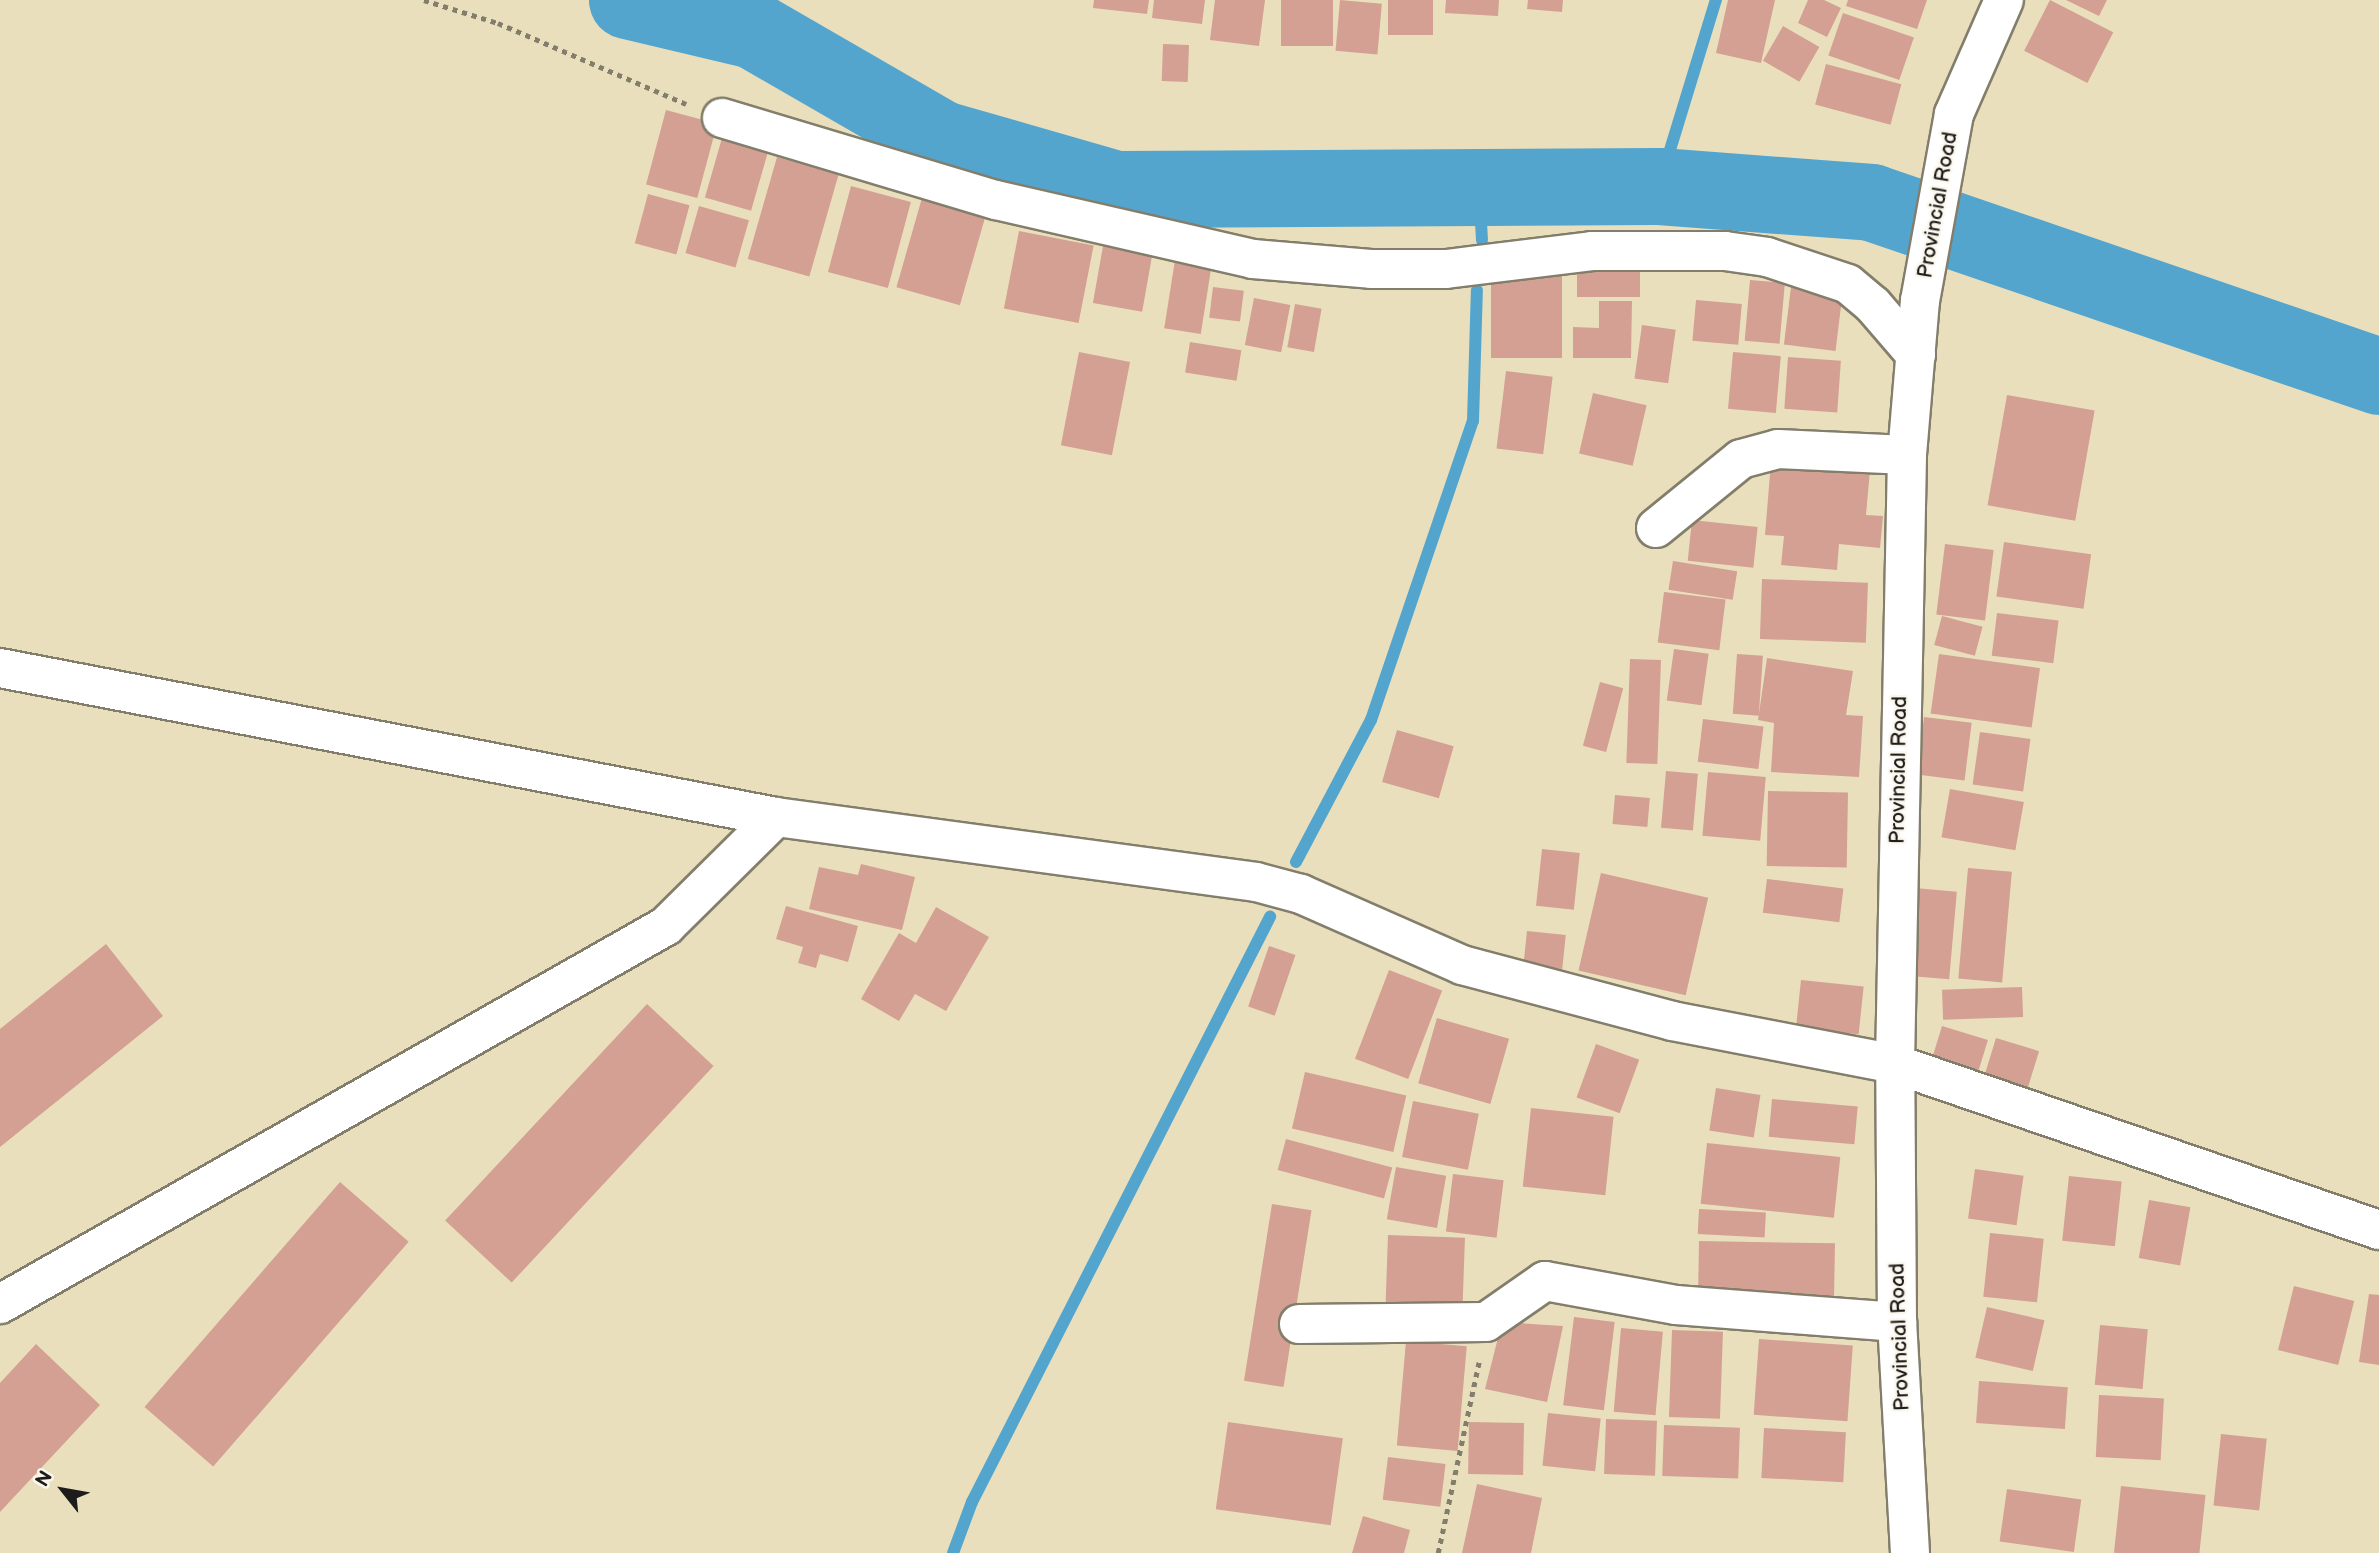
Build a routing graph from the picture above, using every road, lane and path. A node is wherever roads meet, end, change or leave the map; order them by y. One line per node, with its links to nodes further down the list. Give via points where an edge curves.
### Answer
1 (424, 0): 3 (path, via 498,23 620,79)
2 (2004, 0): 4 (street, Provincial Road, via 1954,114 1920,301)
3 (722, 118): 4 (street, via 996,200 1253,259 1371,269 1446,269 1592,251 1726,251 1768,257 1848,284 1873,304)
4 (1916, 355): 5 (street, Provincial Road)
5 (1907, 455): 6 (street, via 1778,449 1741,459); 9 (street, Provincial Road)
6 (1656, 528)
7 (0, 668): 8 (street)
8 (776, 817): 9 (street, via 1256,882 1301,894 1462,965 1672,1021); 11 (street, via 666,926)
9 (1895, 1064): 10 (street); 13 (street, Provincial Road)
10 (2376, 1219)
11 (0, 1304)
12 (1486, 1322): 13 (street, via 1545,1281 1676,1305); 14 (street); 15 (path)
13 (1897, 1322): 16 (street, Provincial Road)
14 (1299, 1324)
15 (1438, 1553)
16 (1910, 1553)

